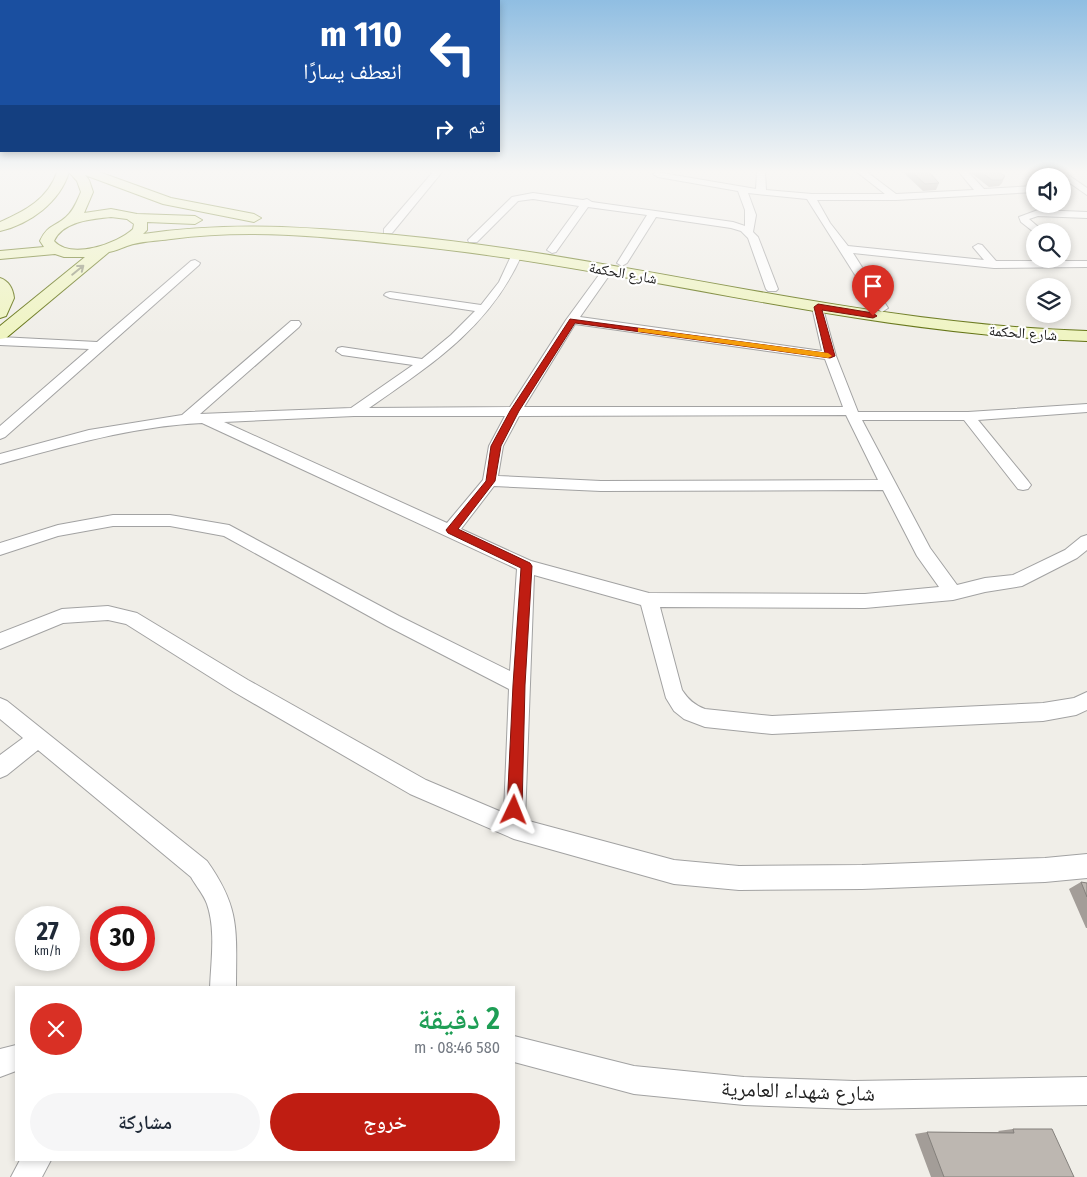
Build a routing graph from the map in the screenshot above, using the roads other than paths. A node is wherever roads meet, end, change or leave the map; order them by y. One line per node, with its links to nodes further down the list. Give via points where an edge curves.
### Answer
1 (59, 227): 11 (street)
2 (140, 227): 15 (street)
3 (334, 227): 12 (street, شارع الحكمة)
4 (391, 227): 12 (street)
5 (486, 227): 14 (street)
6 (569, 227): 20 (street)
7 (644, 227): 25 (street)
8 (737, 227): 13 (street)
9 (751, 227): 13 (street)
10 (828, 227): 18 (street)
11 (52, 231): 16 (street); 23 (street, via 47,241)
12 (388, 231): 14 (street, شارع الحكمة)
13 (748, 232): 30 (street, via 754,239)
14 (473, 240): 20 (street, شارع الحكمة)
15 (128, 241): 19 (street, شارع الحكمة); 21 (street, شارع الحكمة, via 210,231 267,230 416,241)
16 (0, 244)
17 (978, 246): 27 (street)
18 (845, 249): 27 (street); 33 (street)
19 (103, 250): 23 (street); 40 (street, one-way to 19)
20 (552, 250): 25 (street, شارع الحكمة)
21 (517, 254): 28 (street, شارع الحكمة); 34 (street, via 504,281)
22 (0, 255): 23 (street)
23 (59, 259): 36 (street, via 45,284)
24 (195, 263): 43 (street)
25 (622, 263): 30 (street, شارع الحكمة)
26 (1081, 264): 27 (street)
27 (994, 265)
28 (608, 270): 32 (street, شارع الحكمة); 37 (street)
29 (0, 283): 35 (street, via 6,294)
30 (772, 289): 33 (street, شارع الحكمة)
31 (390, 295): 34 (street)
32 (818, 307): 41 (street, شارع الحكمة, via 929,325); 45 (street)
33 (882, 308): 39 (street, شارع الحكمة, via 976,321)
34 (484, 309): 46 (street)
35 (0, 313)
36 (0, 320)
37 (572, 320): 45 (street); 48 (street)
38 (294, 324): 53 (street)
39 (1087, 327)
40 (0, 334)
41 (1087, 336)
42 (0, 342): 43 (street)
43 (100, 346): 54 (street)
44 (342, 350): 46 (street)
45 (830, 356): 50 (street)
46 (426, 363): 49 (street)
47 (1087, 408): 51 (street)
48 (515, 411): 49 (street); 50 (street); 56 (street, via 496,446)
49 (354, 412): 52 (street)
50 (852, 413): 51 (street); 57 (street)
51 (968, 416): 58 (street)
52 (204, 418): 53 (street); 59 (street)
53 (186, 419): 55 (street, via 89,435)
54 (0, 434)
55 (0, 459)
56 (490, 481): 57 (street, via 601,486); 59 (street)
57 (889, 485): 63 (street, via 923,552)
58 (1023, 485)
59 (451, 530): 62 (street)
60 (1087, 541): 63 (street, via 1071,554 1016,581)
61 (0, 549): 66 (street, via 69,526 142,518 172,519 229,531 392,621)
62 (526, 566): 64 (street); 66 (street)
63 (953, 593): 64 (street, via 865,601)
64 (649, 600): 67 (street, via 673,692 690,713 704,718 782,724 1043,712)
65 (0, 641): 71 (street, via 62,616 108,613 131,618 241,686 410,783)
66 (519, 685): 71 (street)
67 (1087, 701)
68 (0, 707): 69 (street)
69 (38, 738): 70 (street); 73 (street, via 199,869 220,906 224,929)
70 (0, 768)
71 (514, 828): 72 (street, via 674,872 739,878 862,877)
72 (1087, 866)
73 (223, 986)
74 (515, 1049): 77 (street, شارع شهداء العامرية, via 634,1080 744,1091 854,1095)
75 (15, 1058): 76 (street)
76 (0, 1063)
77 (1087, 1091)
78 (35, 1161): 79 (street)
79 (26, 1177)

